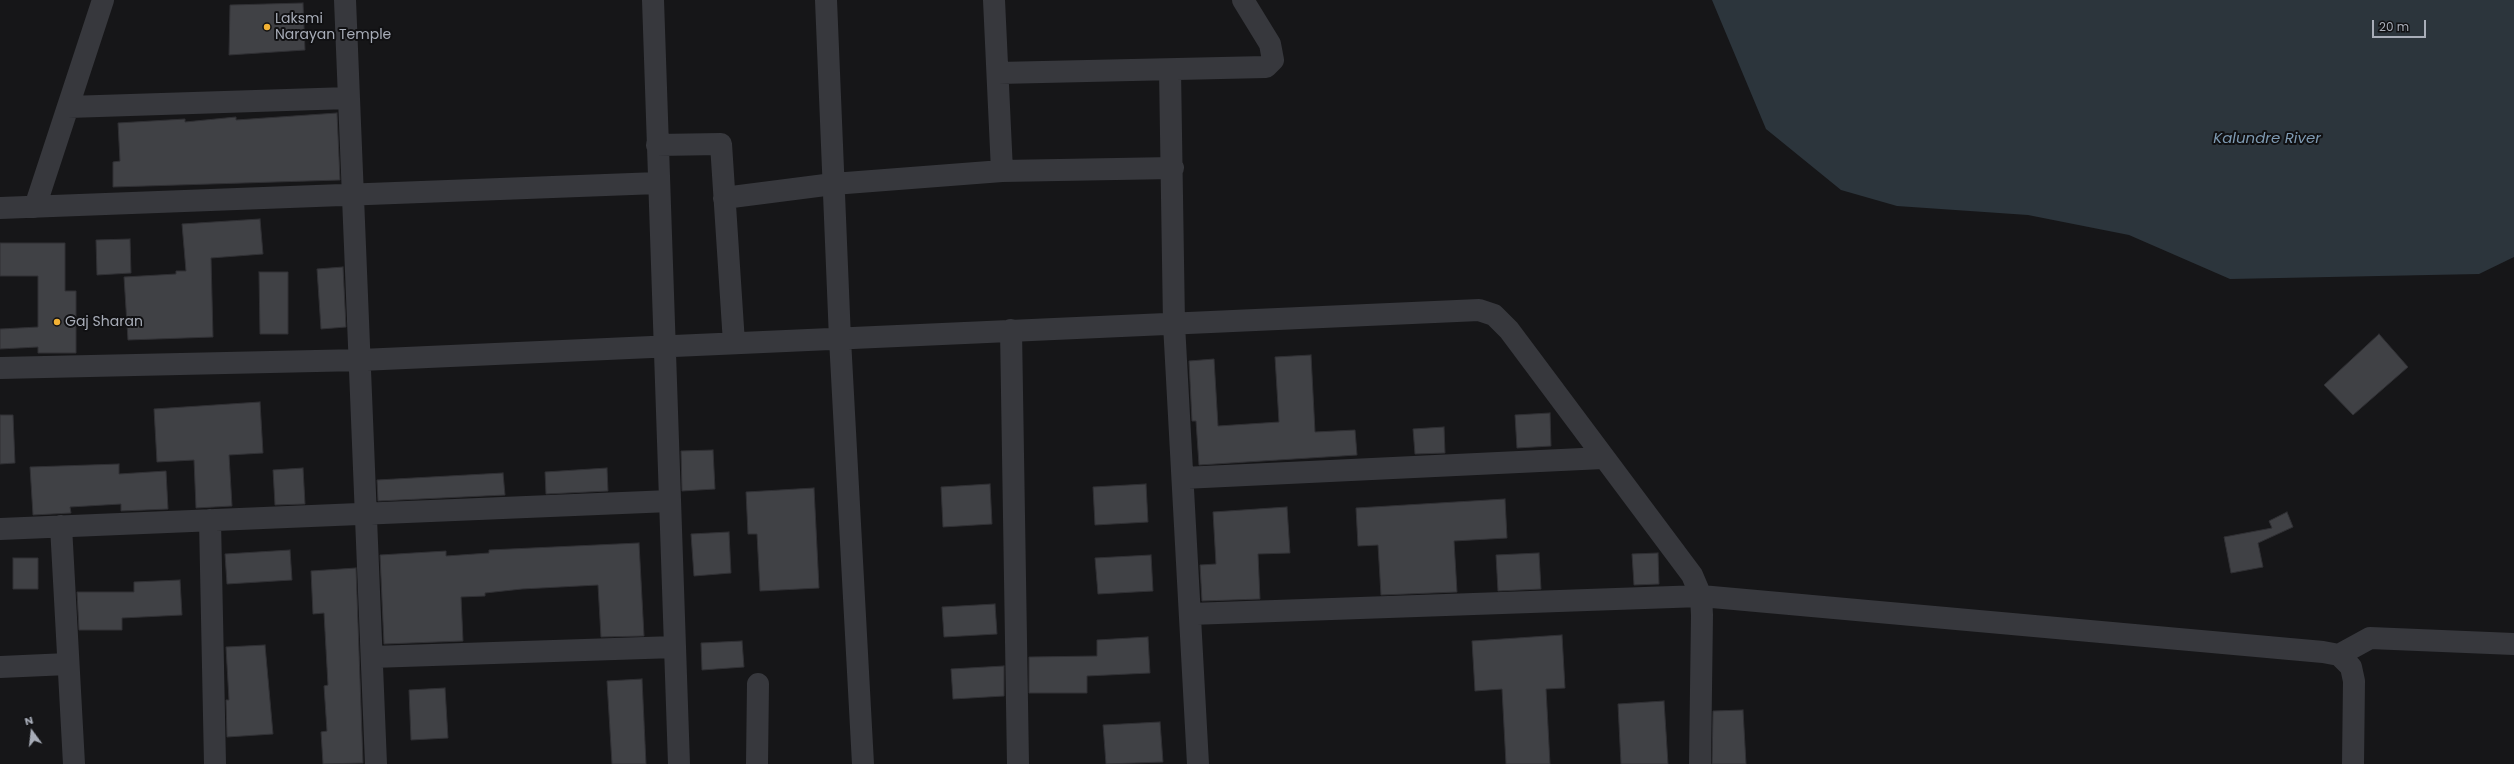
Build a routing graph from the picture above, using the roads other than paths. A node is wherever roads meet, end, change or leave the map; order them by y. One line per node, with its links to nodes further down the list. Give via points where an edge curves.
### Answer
1 (103, 0): 10 (street)
2 (345, 0): 9 (street)
3 (653, 0): 11 (street)
4 (826, 0): 15 (street)
5 (994, 0): 8 (street)
6 (1243, 0): 7 (street, via 1270,44 1273,55 1271,63 1258,68)
7 (1170, 70): 8 (street); 12 (street)
8 (998, 73): 13 (street)
9 (349, 98): 10 (street); 16 (street)
10 (68, 107): 18 (street)
11 (657, 145): 14 (street); 17 (street, via 721,144)
12 (1173, 168): 13 (street); 20 (street)
13 (1002, 171): 15 (street)
14 (658, 183): 16 (street); 24 (street)
15 (833, 184): 17 (street); 22 (street)
16 (354, 195): 18 (street); 25 (street)
17 (724, 198): 23 (street)
18 (35, 207): 19 (street)
19 (0, 208)
20 (1174, 324): 21 (street); 27 (street, via 1479,310 1494,315 1509,330); 28 (street)
21 (1011, 330): 22 (street); 49 (street)
22 (840, 339): 23 (street); 48 (street)
23 (734, 343): 24 (street)
24 (663, 345): 25 (street); 29 (street)
25 (360, 360): 26 (street); 30 (street)
26 (0, 368)
27 (1603, 458): 28 (street); 34 (street, via 1692,575)
28 (1183, 478): 35 (street)
29 (670, 501): 30 (street); 37 (street)
30 (366, 514): 31 (street); 39 (street)
31 (210, 520): 32 (street); 44 (street)
32 (61, 526): 33 (street); 40 (street)
33 (0, 529)
34 (1700, 596): 35 (street); 38 (street); 51 (street)
35 (1190, 614): 50 (street)
36 (2514, 644): 38 (street, via 2370,638)
37 (675, 647): 39 (street); 46 (street)
38 (2339, 655): 52 (street, via 2351,667 2354,681)
39 (372, 657): 45 (street)
40 (68, 664): 41 (street); 43 (street)
41 (0, 667)
42 (758, 684): 47 (street)
43 (74, 764)
44 (215, 764)
45 (376, 764)
46 (679, 764)
47 (757, 764)
48 (863, 764)
49 (1018, 764)
50 (1198, 764)
51 (1700, 764)
52 (2353, 764)

